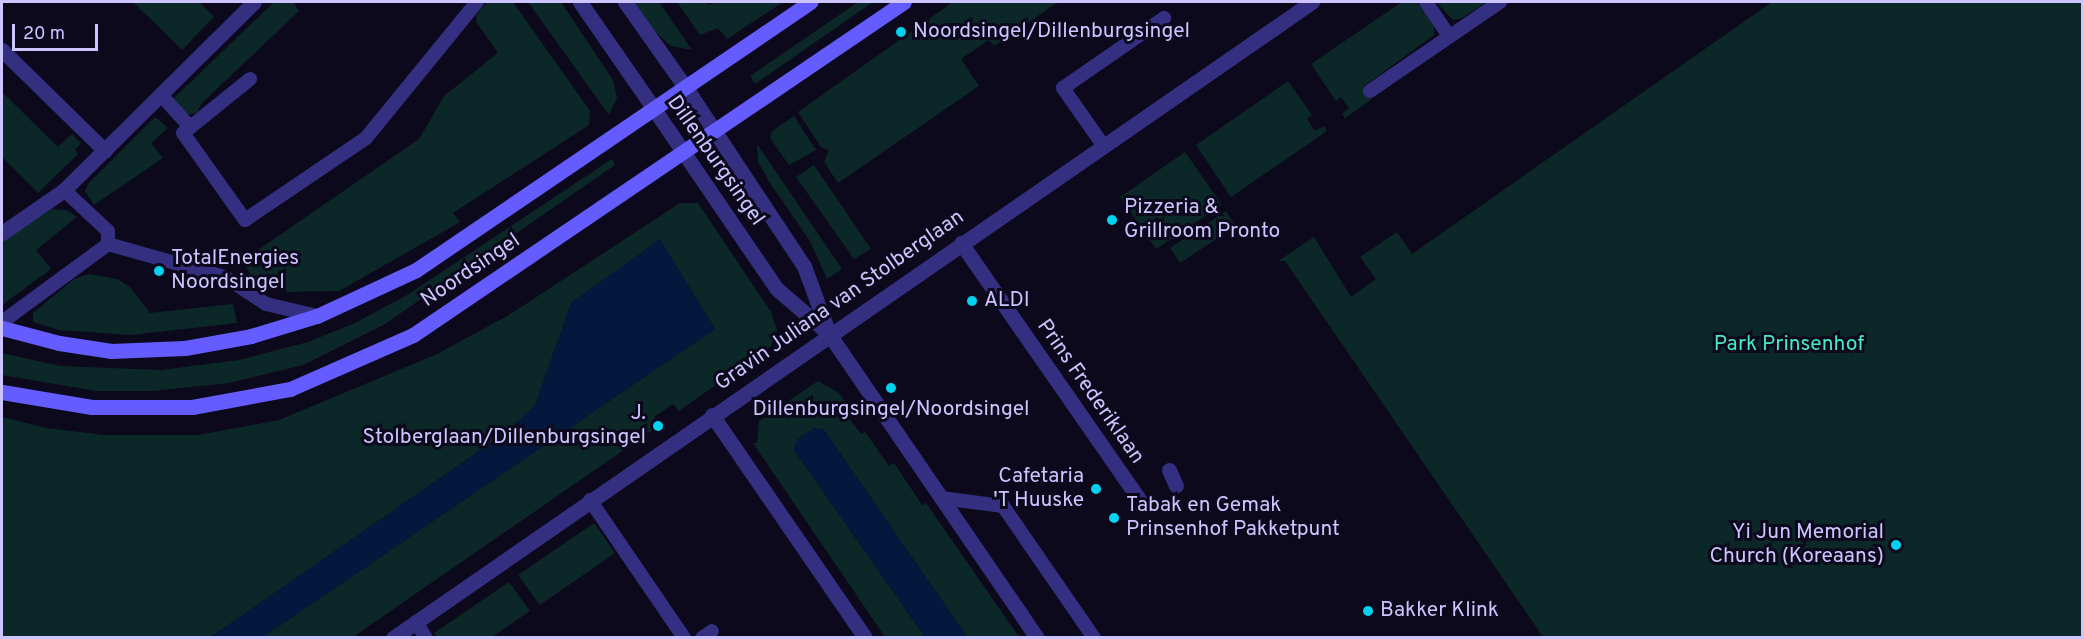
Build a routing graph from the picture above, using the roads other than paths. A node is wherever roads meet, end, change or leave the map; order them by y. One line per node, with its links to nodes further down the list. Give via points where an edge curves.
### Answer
1 (254, 2): 16 (street)
2 (477, 2): 18 (lane, via 366,138 245,220 183,133)
3 (580, 2): 17 (street, Dillenburgsingel)
4 (625, 2): 14 (street, Dillenburgsingel)
5 (810, 2): 14 (main road, Noordsingel)
6 (904, 2): 19 (main road, Noordsingel)
7 (1312, 2): 20 (street, Gravin Juliana van Stolberglaan)
8 (1426, 2): 11 (lane)
9 (1500, 2): 11 (lane)
10 (1164, 18): 20 (lane, via 1063,88)
11 (1449, 36): 15 (lane)
12 (2, 50): 21 (street)
13 (250, 79): 18 (lane)
14 (686, 88): 17 (main road, Noordsingel); 19 (street, Dillenburgsingel)
15 (1370, 91)
16 (162, 96): 18 (lane); 21 (street)
17 (654, 109): 22 (street, Dillenburgsingel); 27 (main road, Noordsingel, via 416,270)
18 (190, 127)
19 (713, 133): 22 (main road, Noordsingel); 30 (street, Dillenburgsingel, via 804,266)
20 (1103, 145): 25 (street, Gravin Juliana van Stolberglaan)
21 (105, 151): 23 (street)
22 (684, 153): 30 (street, Dillenburgsingel, via 777,289); 31 (main road, Noordsingel, via 414,335 290,389 181,407 92,407)
23 (64, 190): 24 (street); 26 (lane, via 108,231)
24 (2, 233)
25 (961, 243): 30 (street, Gravin Juliana van Stolberglaan); 37 (street, Prins Frederiklaan)
26 (108, 244): 27 (lane, via 225,277 266,304); 28 (lane)
27 (317, 316): 29 (main road, Noordsingel, via 251,336 185,348 111,351)
28 (2, 322)
29 (2, 328)
30 (829, 334): 32 (street, Gravin Juliana van Stolberglaan); 35 (street, Dillenburgsingel)
31 (2, 392)
32 (712, 415): 36 (street, Gravin Juliana van Stolberglaan); 42 (street)
33 (1168, 471): 34 (street, Prins Frederiklaan)
34 (1176, 486)
35 (941, 498): 43 (street, Dillenburgsingel); 44 (lane, via 1003,506)
36 (590, 500): 38 (street, Gravin Juliana van Stolberglaan); 41 (lane)
37 (1144, 506)
38 (416, 622): 39 (street, Gravin Juliana van Stolberglaan); 40 (lane)
39 (393, 638)
40 (426, 638)
41 (684, 638)
42 (865, 638)
43 (1037, 638)
44 (1094, 638)

